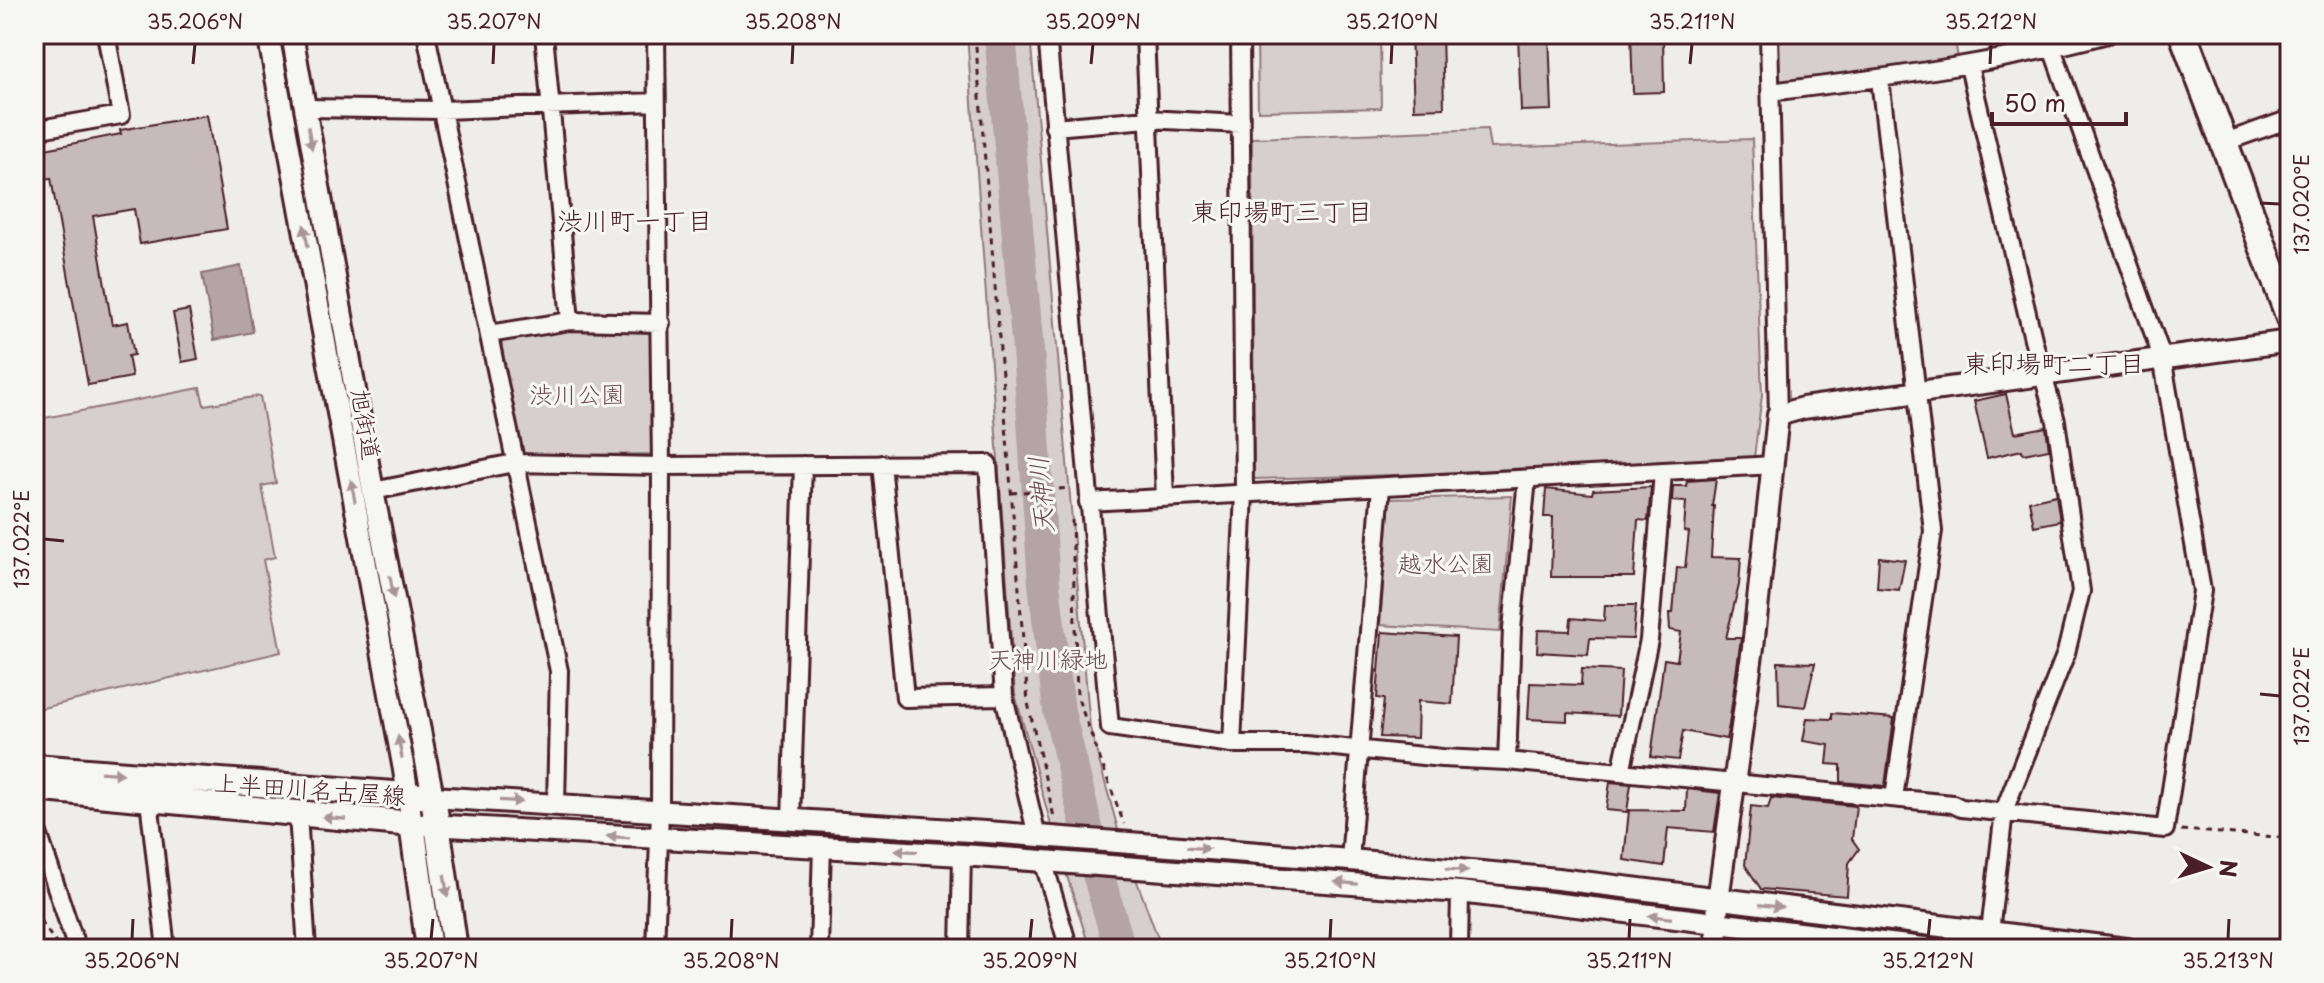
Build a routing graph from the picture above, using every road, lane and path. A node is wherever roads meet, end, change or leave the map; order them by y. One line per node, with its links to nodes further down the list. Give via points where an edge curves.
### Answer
1 (106, 34): 26 (street, via 121,115)
2 (268, 34): 59 (street, 旭街道, one-way to 2)
3 (292, 34): 20 (street, 旭街道)
4 (426, 34): 21 (street)
5 (544, 34): 19 (street)
6 (656, 34): 18 (street)
7 (975, 34): 47 (path)
8 (1047, 34): 25 (street)
9 (1145, 34): 22 (street)
10 (1240, 34): 24 (street)
11 (1769, 34): 17 (street)
12 (2108, 34): 14 (street)
13 (2183, 34): 27 (main road)
14 (2050, 42): 15 (street); 33 (street)
15 (1969, 66): 16 (street); 34 (street)
16 (1880, 79): 17 (street); 35 (street)
17 (1770, 92): 36 (street)
18 (656, 102): 19 (street); 30 (street)
19 (549, 105): 21 (street); 29 (street)
20 (305, 108): 21 (street); 46 (street, 旭街道, one-way to 46)
21 (442, 110): 31 (street)
22 (1148, 119): 24 (street); 25 (street); 49 (street)
23 (2290, 119): 27 (street)
24 (1240, 124): 48 (street)
25 (1054, 127): 50 (street)
26 (34, 130)
27 (2225, 142): 28 (main road)
28 (2290, 318)
29 (570, 321): 30 (street); 31 (street)
30 (661, 323): 41 (street)
31 (489, 334): 37 (street)
32 (2290, 341): 33 (street)
33 (2162, 357): 34 (street); 71 (street, via 2202,591)
34 (2043, 374): 35 (street); 65 (street, via 2061,448 2081,591 2066,653)
35 (1917, 392): 36 (street); 61 (street, via 1933,531)
36 (1778, 415): 40 (street)
37 (514, 463): 41 (street); 46 (street); 63 (street, via 559,671)
38 (882, 464): 39 (street); 51 (street, via 905,698); 51 (street, via 988,464)
39 (803, 465): 41 (street); 67 (street)
40 (1774, 465): 42 (street); 57 (street)
41 (661, 466): 64 (street)
42 (1663, 473): 43 (street); 56 (street, via 1649,640)
43 (1527, 479): 44 (street); 54 (street, via 1512,629)
44 (1381, 487): 48 (street); 53 (street)
45 (1071, 488): 47 (path)
46 (373, 491): 60 (street, 旭街道, one-way to 60)
47 (1010, 493): 73 (path, via 1028,703)
48 (1244, 494): 49 (street); 52 (street)
49 (1165, 497): 50 (street)
50 (1088, 502): 52 (street, via 1110,727)
51 (1004, 696): 72 (street)
52 (1232, 744): 53 (street)
53 (1360, 749): 54 (street); 79 (street)
54 (1507, 761): 56 (street)
55 (34, 767): 59 (main road, 上半田川名古屋線, one-way to 59)
56 (1621, 772): 57 (street)
57 (1733, 783): 61 (street); 81 (street)
58 (34, 788): 62 (main road, 上半田川名古屋線)
59 (407, 795): 60 (main road, 上半田川名古屋線); 69 (street, 旭街道)
60 (433, 797): 63 (street, one-way to 63); 70 (main road, 上半田川名古屋線)
61 (1894, 798): 65 (street)
62 (149, 800): 66 (main road, 上半田川名古屋線); 87 (street)
63 (556, 804): 64 (street)
64 (660, 811): 67 (street); 75 (street)
65 (2004, 811): 71 (street); 84 (street)
66 (298, 815): 69 (main road, 上半田川名古屋線, one-way to 66); 88 (street)
67 (791, 820): 72 (street)
68 (34, 821): 86 (street)
69 (412, 824): 70 (street); 89 (main road, 上半田川名古屋線)
70 (437, 824): 75 (street, one-way to 70); 90 (main road, 上半田川名古屋線, one-way to 90)
71 (2165, 829): 74 (path)
72 (1037, 836): 73 (street)
73 (1060, 838): 79 (street, one-way to 79)
74 (2290, 838)
75 (658, 840): 76 (street); 91 (street)
76 (822, 846): 77 (street, one-way to 76); 92 (street)
77 (962, 855): 78 (street); 93 (street)
78 (1043, 860): 80 (street, one-way to 78); 94 (street)
79 (1350, 860): 81 (street, one-way to 81)
80 (1460, 892): 83 (street, one-way to 80); 95 (street)
81 (1718, 900): 83 (street); 84 (street, one-way to 84)
82 (34, 911): 85 (path)
83 (1716, 924): 96 (street); 97 (street)
84 (1990, 932): 98 (street)
85 (60, 949)
86 (77, 949)
87 (166, 949)
88 (307, 949)
89 (429, 949)
90 (455, 949)
91 (655, 949)
92 (819, 949)
93 (960, 949)
94 (1069, 949)
95 (1459, 949)
96 (1716, 949)
97 (1932, 949)
98 (2127, 949)

